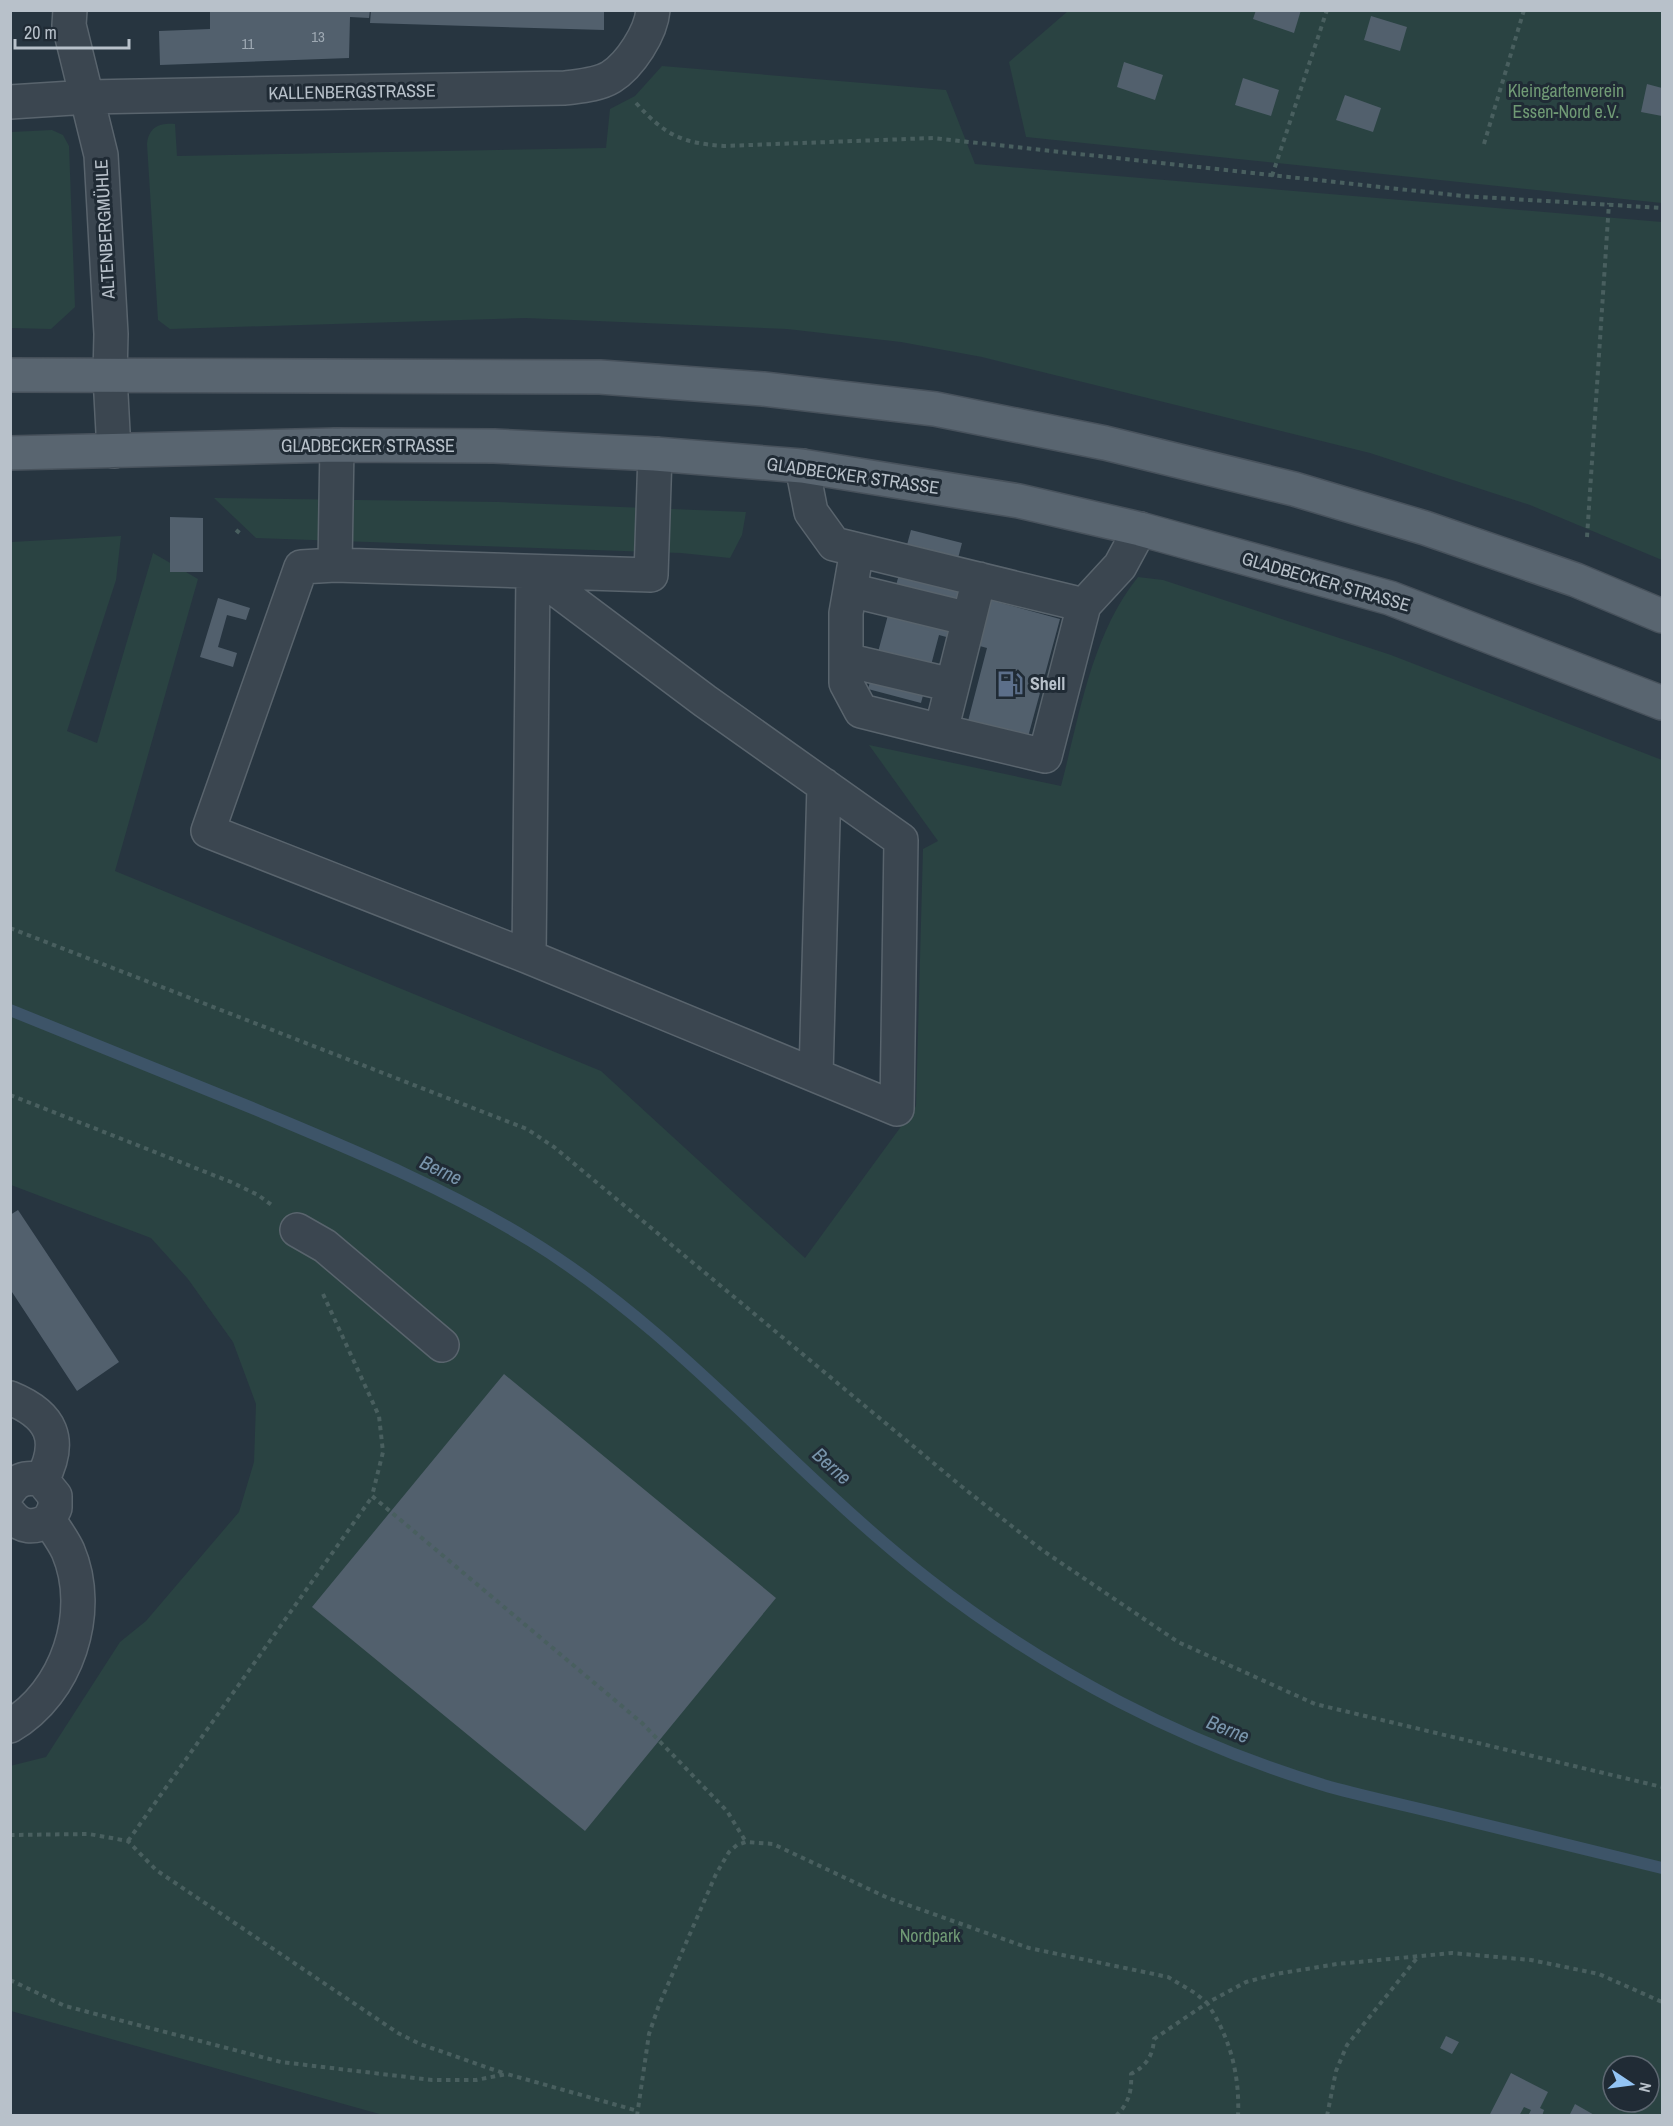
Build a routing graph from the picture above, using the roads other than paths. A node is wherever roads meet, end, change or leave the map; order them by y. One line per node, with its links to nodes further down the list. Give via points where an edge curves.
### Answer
1 (70, 10): 3 (street, ALTENBERGMÜHLE, via 69,26)
2 (653, 10): 3 (street, KALLENBERGSTRASSE, via 645,38 611,76 565,88)
3 (88, 97): 4 (street, KALLENBERGSTRASSE); 6 (street, ALTENBERGMÜHLE, via 102,155)
4 (10, 102)
5 (10, 375): 6 (main road)
6 (110, 376): 8 (street, ALTENBERGMÜHLE); 19 (main road, via 600,377 763,389 935,409 1105,443 1294,489 1576,579)
7 (338, 445): 8 (main road, GLADBECKER STRASSE); 10 (main road, GLADBECKER STRASSE, via 494,446); 14 (street)
8 (114, 451): 9 (main road, GLADBECKER STRASSE)
9 (10, 453)
10 (654, 454): 11 (main road, GLADBECKER STRASSE); 15 (street, via 651,575)
11 (802, 466): 12 (main road, GLADBECKER STRASSE, via 1018,501); 13 (street, via 811,512 834,544)
12 (1140, 529): 18 (street, via 1120,566); 23 (main road, GLADBECKER STRASSE, via 1390,598)
13 (857, 550): 16 (street); 17 (street)
14 (335, 565): 15 (street); 26 (street, via 301,567 208,831)
15 (534, 572): 25 (street); 26 (street)
16 (978, 579): 18 (street); 20 (street)
17 (850, 590): 20 (street); 21 (street)
18 (1084, 605): 24 (street, via 1045,756)
19 (1662, 616)
20 (969, 619): 22 (street)
21 (846, 660): 22 (street); 24 (street, via 846,683 861,711)
22 (952, 685): 24 (street)
23 (1662, 703)
24 (941, 731)
25 (824, 785): 27 (street); 27 (street, via 901,840 897,1109)
26 (529, 957): 27 (street)
27 (816, 1075)
28 (297, 1230): 29 (street, via 325,1246)
29 (442, 1345)
30 (10, 1398): 31 (street, via 34,1410 48,1425 53,1452)
31 (42, 1480): 32 (street, via 21,1480); 33 (street, via 55,1496)
32 (12, 1512): 33 (street, via 33,1526)
33 (49, 1520): 34 (street, via 69,1553 77,1606 67,1657 54,1684)
34 (25, 1704): 35 (street)
35 (10, 1726)

